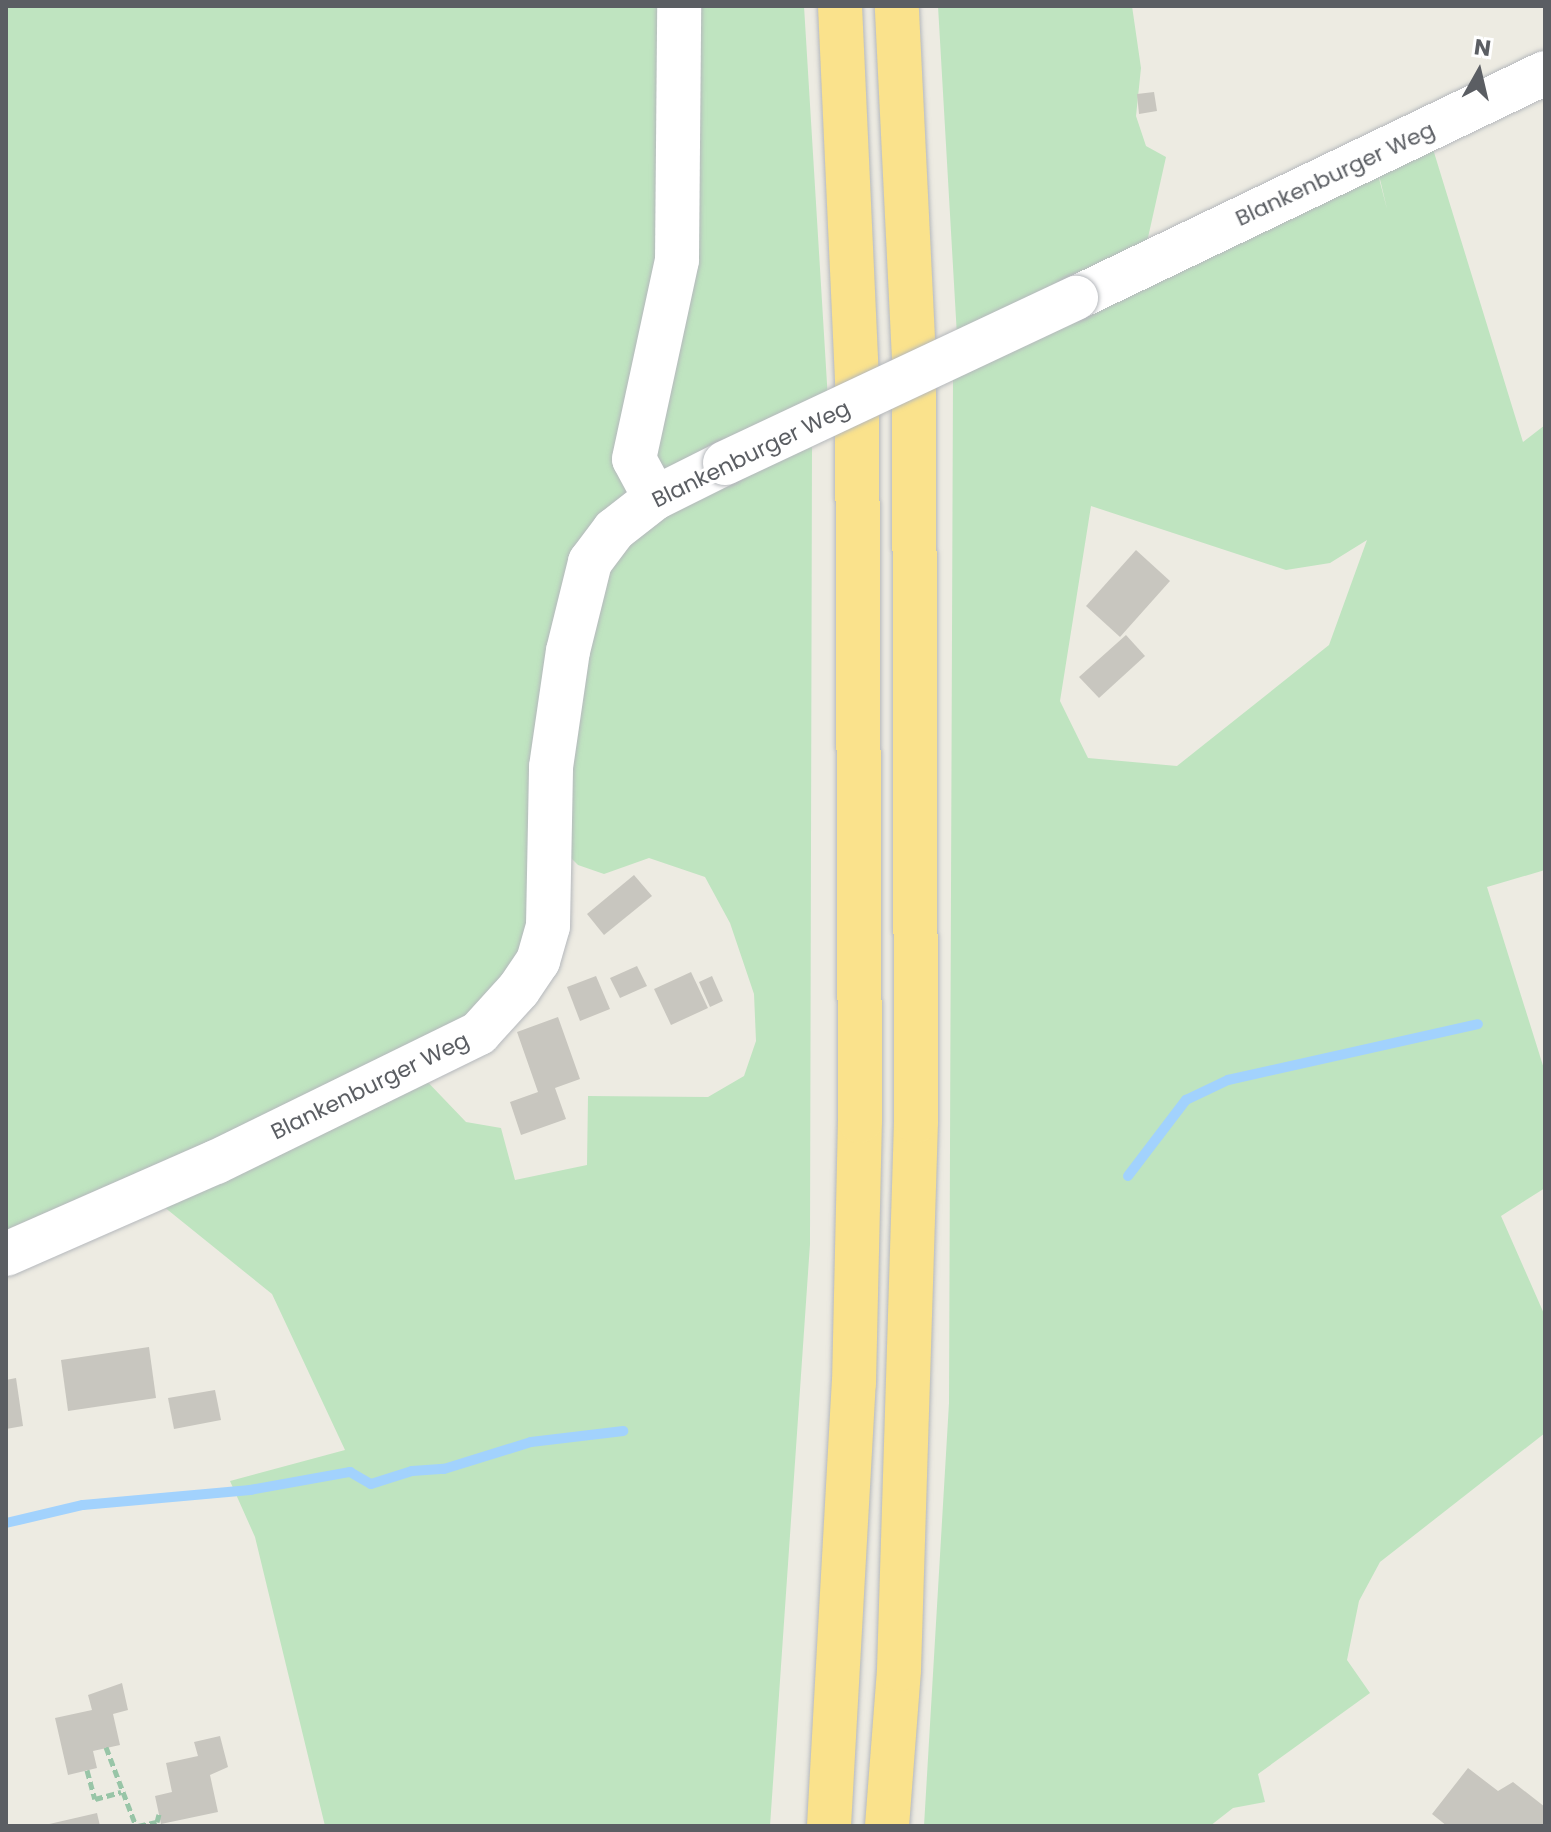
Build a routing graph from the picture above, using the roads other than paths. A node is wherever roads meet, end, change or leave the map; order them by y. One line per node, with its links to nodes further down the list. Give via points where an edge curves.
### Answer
1 (679, 6): 5 (street, via 677,260 634,459)
2 (840, 6): 7 (highway, via 857,380 860,1121 854,1398)
3 (897, 6): 8 (highway, via 914,359 916,1121 899,1669)
4 (1545, 73): 5 (street, Blankenburger Weg, bridge)
5 (655, 498): 6 (street, Blankenburger Weg, via 614,530 590,562 568,651 551,767 548,926 538,961 519,989 479,1033 216,1162)
6 (6, 1254)
7 (829, 1826)
8 (887, 1826)

